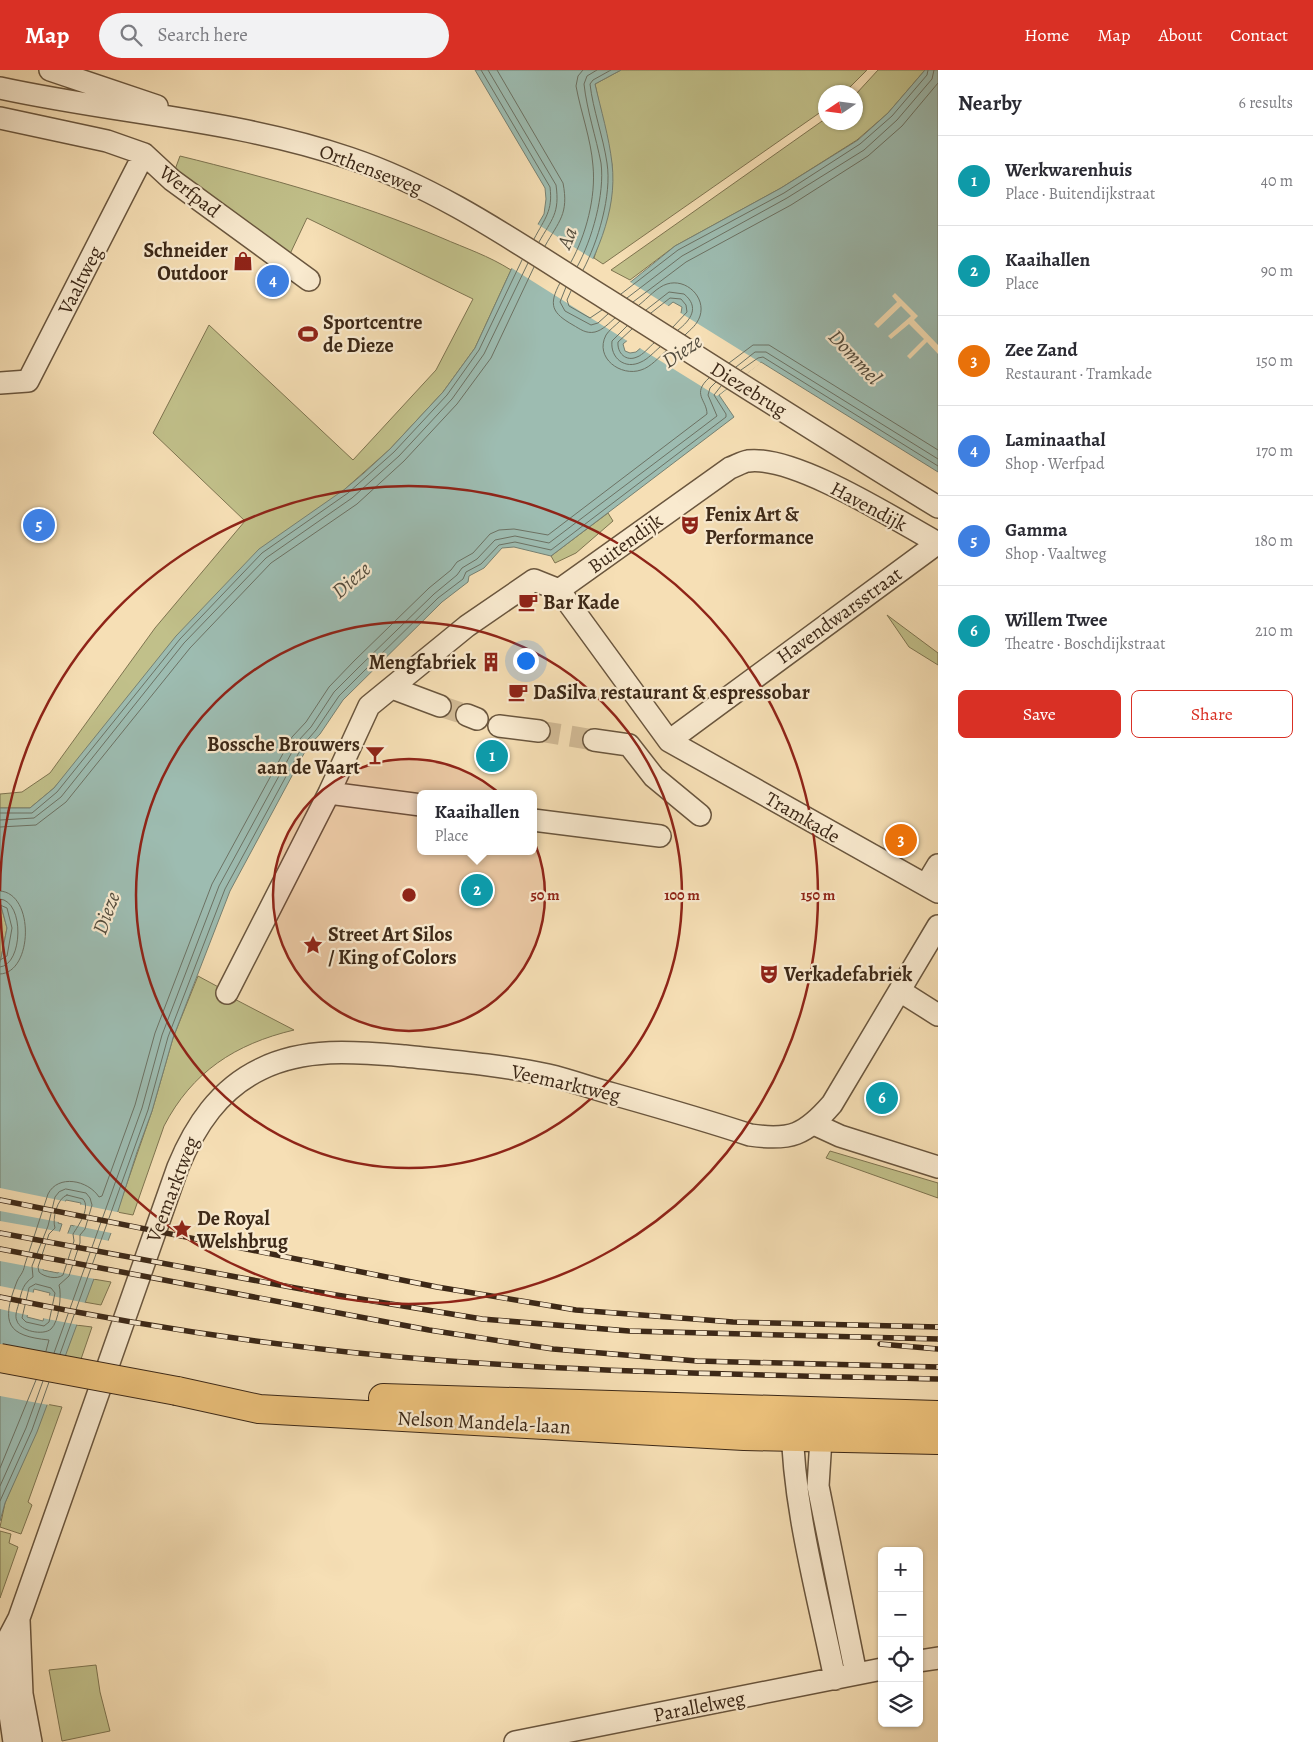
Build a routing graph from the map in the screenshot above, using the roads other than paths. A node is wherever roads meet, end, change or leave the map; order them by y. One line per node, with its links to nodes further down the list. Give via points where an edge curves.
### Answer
1 (50, 70): 4 (street, Orthenseweg)
2 (0, 88): 4 (street, Orthenseweg)
3 (0, 118): 5 (street, via 106,141)
4 (222, 128): 6 (street, Orthenseweg, via 350,158 422,187)
5 (144, 154): 7 (street, Werfpad, via 172,180); 8 (street, Vaaltweg, via 28,381)
6 (509, 238): 10 (street, Diezebrug)
7 (309, 280)
8 (0, 383)
9 (799, 471): 11 (street, Havendijk, via 845,491); 12 (street, Buitendijk, via 768,462 748,461 730,468)
10 (938, 507)
11 (938, 543): 18 (street, Havendwarsstraat)
12 (559, 590): 13 (street, via 534,580 467,626); 18 (street)
13 (392, 688): 14 (street); 19 (street, via 369,706)
14 (440, 706)
15 (499, 726): 16 (street)
16 (539, 732)
17 (594, 740): 21 (street, via 629,745 654,777)
18 (669, 741): 25 (street, Tramkade)
19 (328, 793): 20 (street); 28 (street)
20 (417, 804)
21 (700, 815)
22 (537, 821): 23 (street)
23 (660, 836)
24 (938, 865): 25 (street)
25 (932, 889)
26 (938, 926): 27 (street, Veemarktweg)
27 (900, 992): 29 (street); 30 (street, Veemarktweg, via 832,1104)
28 (227, 993)
29 (938, 1014)
30 (814, 1124): 31 (street, via 840,1136); 37 (street, Veemarktweg, via 789,1137 750,1135 548,1075 450,1060 371,1053 314,1053 292,1057 244,1078 204,1116 181,1160)
31 (938, 1168)
32 (0, 1358): 34 (main road, Nelson Mandela-laan, bridge, via 177,1391 491,1400)
33 (938, 1415): 35 (main road, Nelson Mandela-laan)
34 (792, 1424): 35 (main road, Nelson Mandela-laan); 42 (street, via 803,1518)
35 (822, 1425): 36 (main road, Nelson Mandela-laan); 41 (street, via 818,1486)
36 (938, 1440)
37 (19, 1618): 43 (street, Veemarktweg, via 6,1643 4,1657); 44 (street, Veemarktweg, via 22,1694)
38 (938, 1658): 39 (street)
39 (923, 1660)
40 (878, 1670): 41 (street, Parallelweg)
41 (856, 1674): 42 (street, Parallelweg)
42 (835, 1678): 45 (street, Parallelweg)
43 (14, 1742)
44 (31, 1742)
45 (515, 1742)

